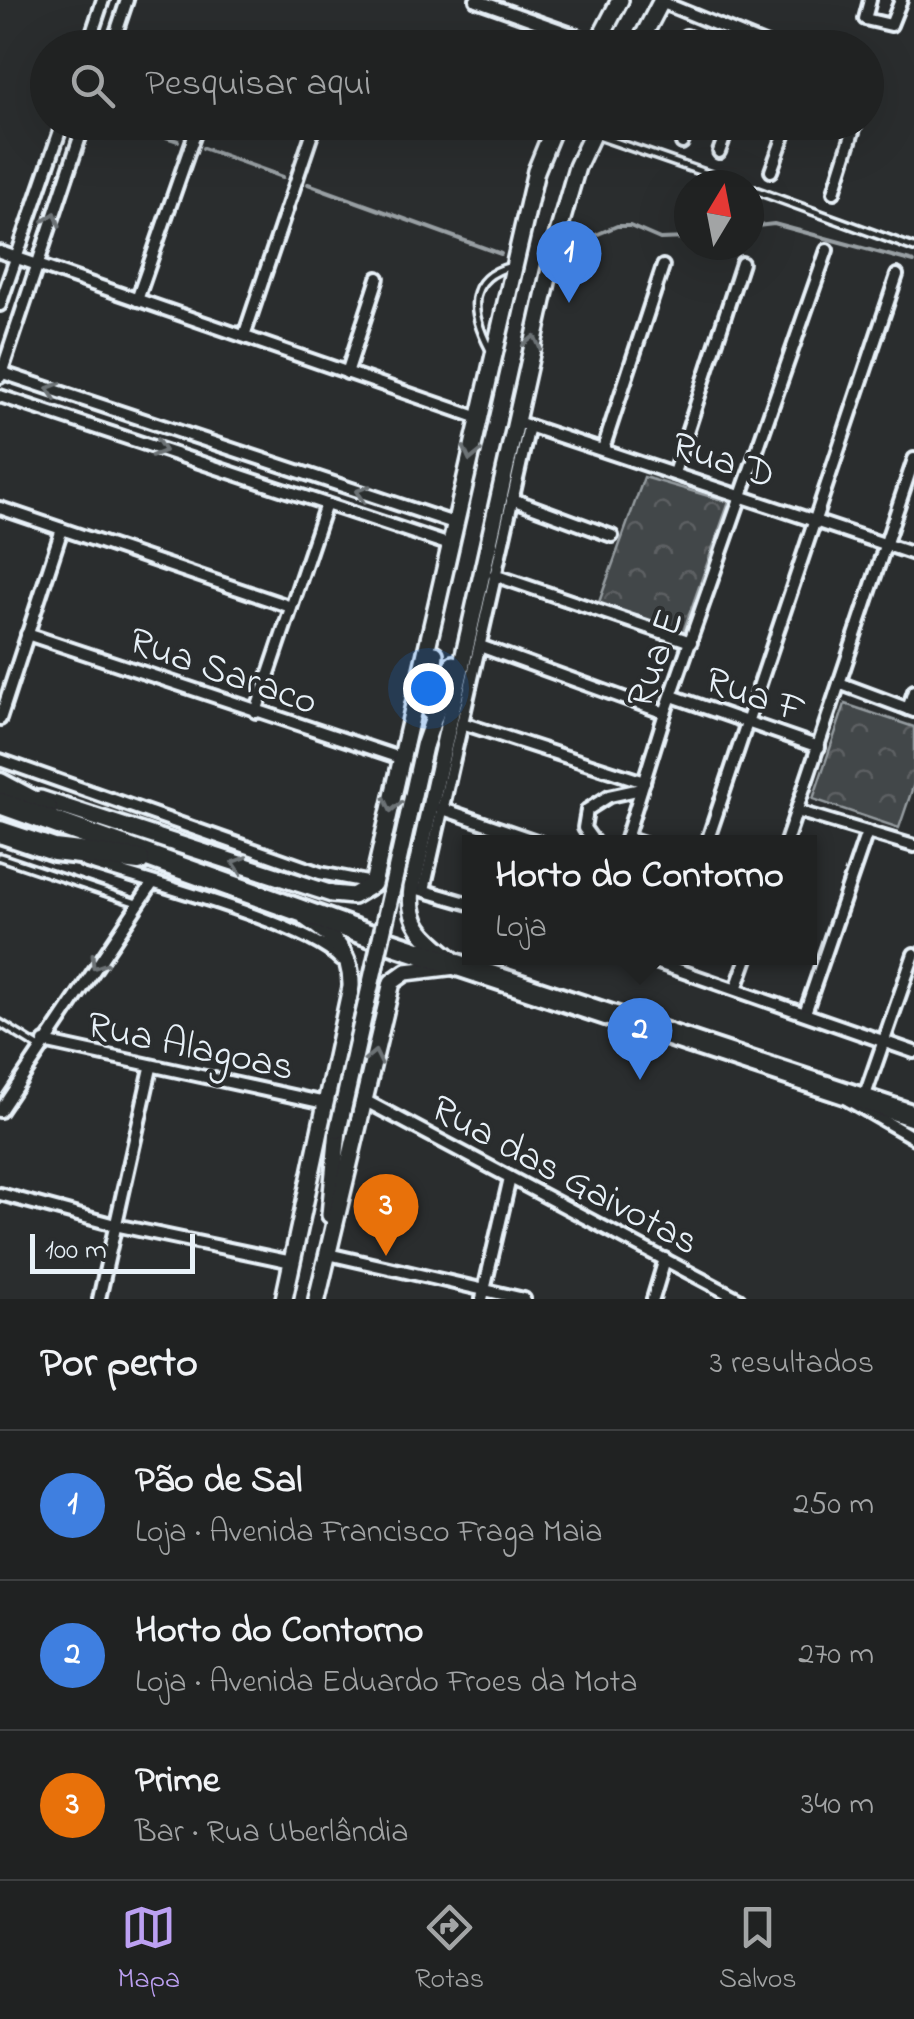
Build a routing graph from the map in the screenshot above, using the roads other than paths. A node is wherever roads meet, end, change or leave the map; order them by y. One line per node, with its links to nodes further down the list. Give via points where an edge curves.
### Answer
1 (126, 0): 9 (street)
2 (476, 0): 8 (street)
3 (620, 0): 13 (main road)
4 (870, 0): 5 (street, via 865,19 891,25)
5 (901, 0)
6 (662, 1): 14 (main road); 15 (street)
7 (102, 2): 9 (street); 10 (street)
8 (497, 4): 12 (street)
9 (122, 13): 11 (street)
10 (93, 30)
11 (116, 30)
12 (558, 30)
13 (604, 30)
14 (647, 30)
15 (727, 30)
16 (56, 140): 36 (street)
17 (79, 140): 38 (street, one-way to 17)
18 (192, 140): 43 (street)
19 (310, 140): 45 (street)
20 (549, 140): 39 (main road)
21 (591, 140): 51 (main road, one-way to 21, via 558,233)
22 (626, 140): 29 (lane)
23 (683, 140): 27 (street)
24 (723, 140): 28 (street)
25 (782, 140): 30 (street)
26 (850, 140): 31 (street)
27 (682, 143)
28 (719, 152)
29 (702, 170)
30 (771, 171)
31 (834, 192)
32 (764, 193): 33 (lane)
33 (914, 248)
34 (826, 250): 55 (street, Rua E)
35 (0, 252): 36 (street)
36 (16, 257): 38 (street); 44 (street)
37 (742, 263): 54 (street)
38 (38, 264): 43 (street); 48 (street)
39 (515, 265): 46 (main road); 46 (lane, via 487,276 474,295 476,322)
40 (663, 266): 52 (street)
41 (897, 275): 59 (street)
42 (378, 278): 47 (street)
43 (137, 300): 45 (street)
44 (0, 305)
45 (244, 336): 47 (street)
46 (494, 356): 50 (main road)
47 (348, 373): 50 (street)
48 (0, 374): 60 (street, one-way to 48)
49 (0, 396): 57 (street, one-way to 57)
50 (479, 418): 60 (main road, one-way to 60)
51 (522, 424): 52 (street, Rua D); 56 (street); 69 (main road)
52 (603, 449): 54 (street, Rua D)
53 (914, 458): 63 (street)
54 (674, 473): 55 (street, Rua D)
55 (743, 496): 59 (street, Rua D); 71 (street, Rua E)
56 (512, 499): 62 (street); 66 (street)
57 (326, 504): 64 (street); 68 (street)
58 (0, 508): 61 (street)
59 (815, 519): 63 (street, Rua D); 80 (street)
60 (454, 524): 64 (main road)
61 (62, 528): 68 (street); 70 (street)
62 (612, 536)
63 (886, 544): 65 (street, Rua D); 73 (street)
64 (450, 545): 67 (main road)
65 (914, 554)
66 (494, 575): 71 (street); 72 (street)
67 (441, 591): 82 (main road); 84 (main road)
68 (291, 607): 77 (street)
69 (473, 608): 82 (main road); 103 (main road)
70 (27, 634): 77 (street, Rua Saraco); 79 (street)
71 (690, 642): 75 (street, Rua E)
72 (480, 646): 78 (street); 81 (street)
73 (840, 683): 76 (street); 83 (street)
74 (914, 691): 76 (street)
75 (672, 696): 78 (street, Rua E); 80 (street, Rua F)
76 (911, 710)
77 (256, 712): 84 (street, Rua Saraco)
78 (665, 713): 86 (street, Rua E)
79 (0, 719)
80 (748, 723): 83 (street, Rua F); 95 (street)
81 (462, 724): 86 (street); 88 (street)
82 (426, 740): 127 (main road, bridge)
83 (819, 747): 89 (street)
84 (402, 759): 102 (main road, one-way to 102)
85 (0, 760): 102 (street, via 320,873)
86 (642, 786): 93 (street, via 587,810); 94 (street, Rua E)
87 (4, 792): 100 (highway); 102 (main road, one-way to 87, via 353,896 332,894)
88 (440, 808): 92 (street); 103 (street)
89 (798, 811): 91 (street); 96 (street)
90 (0, 832): 98 (highway)
91 (867, 832): 97 (street); 114 (street)
92 (519, 835)
93 (589, 835)
94 (627, 835)
95 (709, 835)
96 (789, 835)
97 (914, 846)
98 (54, 850): 100 (highway); 101 (street)
99 (0, 857): 106 (lane)
100 (171, 863): 105 (highway)
101 (152, 884): 106 (street); 111 (street, via 328,947)
102 (373, 884): 103 (main road, via 388,898)
103 (418, 889): 104 (street); 110 (main road, via 411,918 416,928)
104 (462, 902)
105 (281, 903): 110 (highway); 111 (main road, via 333,938 348,958)
106 (137, 904): 117 (street, one-way to 117)
107 (913, 961): 116 (street)
108 (678, 965): 112 (street)
109 (744, 965): 112 (street)
110 (460, 966): 113 (main road, via 406,972); 120 (highway)
111 (351, 980): 113 (main road, via 377,976); 123 (main road)
112 (736, 989): 114 (street)
113 (388, 992): 122 (main road, one-way to 113)
114 (805, 1013): 116 (street)
115 (0, 1023): 117 (lane)
116 (885, 1041): 118 (street); 121 (street)
117 (42, 1045): 119 (street, Rua Alagoas); 124 (street)
118 (914, 1052)
119 (151, 1068): 123 (street, Rua Alagoas); 130 (street)
120 (831, 1087): 121 (highway); 126 (street)
121 (864, 1098): 125 (highway)
122 (364, 1100): 128 (street, Rua das Gaivotas); 132 (main road)
123 (325, 1103): 131 (main road)
124 (0, 1111)
125 (914, 1116)
126 (914, 1138)
127 (336, 1139): 131 (main road); 132 (main road)
128 (510, 1178): 133 (street, Rua das Gaivotas); 135 (street)
129 (0, 1194): 130 (street)
130 (115, 1225): 134 (street); 136 (street)
131 (298, 1236): 134 (main road)
132 (328, 1254): 135 (street); 138 (main road)
133 (665, 1259): 140 (street); 141 (street, Rua das Gaivotas)
134 (292, 1262): 137 (main road)
135 (483, 1294): 139 (street)
136 (99, 1299)
137 (284, 1299)
138 (316, 1299)
139 (524, 1299)
140 (653, 1299)
141 (739, 1299)

